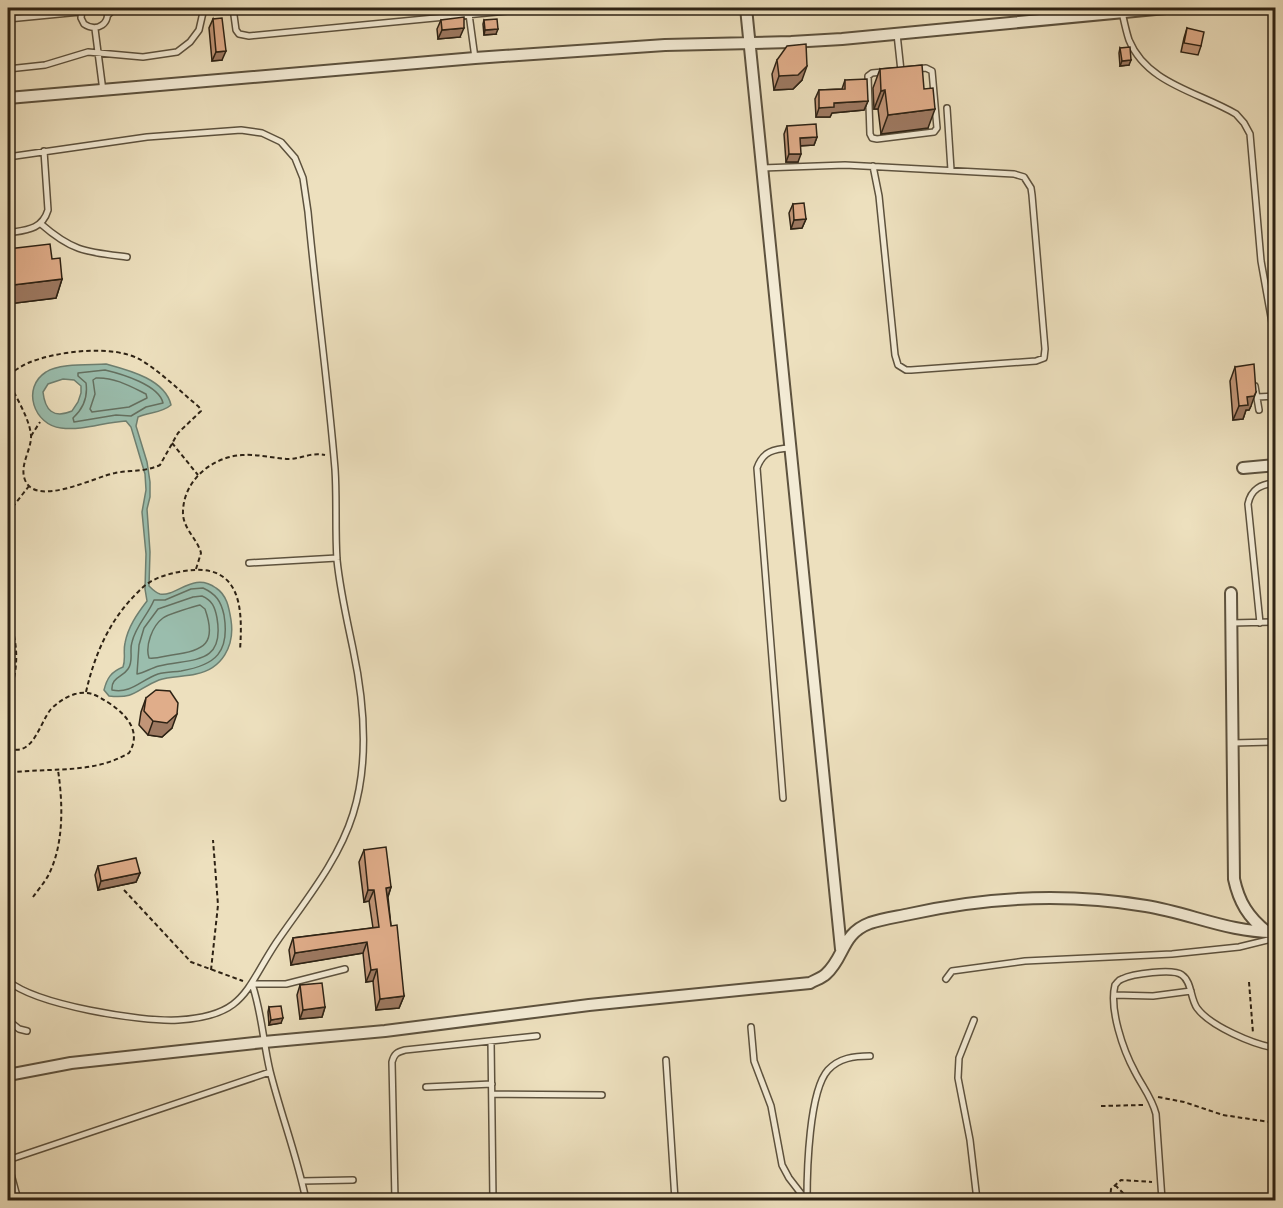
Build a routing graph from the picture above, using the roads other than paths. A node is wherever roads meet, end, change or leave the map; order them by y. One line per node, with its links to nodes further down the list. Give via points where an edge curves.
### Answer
1 (106, 8): 11 (lane)
2 (115, 8): 11 (lane)
3 (204, 8): 16 (lane, via 199,30 177,52 143,57)
4 (233, 8): 10 (lane, via 236,30 244,36)
5 (538, 8): 10 (lane)
6 (746, 8): 15 (street)
7 (1166, 8): 9 (street)
8 (81, 10): 12 (lane); 13 (lane, via 84,24)
9 (1122, 11): 14 (street); 31 (lane, via 1129,40 1150,71 1236,114 1250,134 1261,261)
10 (469, 14): 17 (lane)
11 (108, 15): 13 (lane, via 104,24)
12 (8, 19)
13 (95, 28): 16 (lane)
14 (897, 33): 15 (street); 19 (lane)
15 (749, 44): 17 (street); 26 (street)
16 (98, 52): 18 (lane); 20 (lane)
17 (474, 58): 20 (street)
18 (8, 69)
19 (901, 71): 19 (lane, via 932,71 936,130 875,139 870,134 868,76)
20 (102, 91): 21 (street)
21 (8, 98)
22 (947, 108): 27 (lane)
23 (44, 152): 24 (lane); 28 (lane, via 48,210); 40 (lane, via 147,137 241,130 262,132 281,142 295,158 303,178 308,212 334,457)
24 (8, 157)
25 (873, 166): 26 (lane); 27 (lane); 27 (lane, via 898,366 911,370 1041,360 1045,354 1031,188 1024,177 1014,174)
26 (762, 168): 36 (street)
27 (951, 170)
28 (41, 224): 29 (lane); 30 (lane, via 76,249)
29 (8, 233)
30 (127, 257)
31 (1275, 345)
32 (1254, 377): 34 (lane)
33 (1275, 396): 34 (lane)
34 (1257, 397): 35 (lane)
35 (1258, 410)
36 (790, 448): 48 (lane, via 771,450 757,468); 50 (street)
37 (1275, 465): 38 (street)
38 (1244, 468)
39 (1275, 483): 45 (lane, via 1257,487 1248,504)
40 (337, 558): 41 (lane); 54 (lane, via 359,689 362,771 353,814 336,854)
41 (249, 563)
42 (1231, 593): 44 (street)
43 (1275, 622): 45 (lane)
44 (1231, 623): 45 (lane); 47 (street)
45 (1260, 623)
46 (1275, 742): 47 (lane)
47 (1233, 743): 49 (street, via 1234,879 1244,909 1254,922)
48 (783, 798)
49 (1273, 934): 50 (street, via 1241,930 1147,906 1014,899 926,910 869,923 848,938); 52 (lane, via 1239,947 992,965 952,970)
50 (841, 949): 63 (street, via 826,974 810,983)
51 (345, 969): 54 (lane, via 286,984)
52 (946, 979)
53 (8, 984): 54 (lane, via 45,999 123,1016 167,1020 205,1017 225,1009 241,999)
54 (252, 984): 63 (lane)
55 (1191, 991): 56 (lane, via 1153,996); 56 (lane, via 1184,977 1167,971 1123,978 1115,985); 64 (lane, via 1197,1009 1205,1016 1254,1042)
56 (1114, 995): 83 (lane, via 1126,1054 1154,1105)
57 (8, 1020): 60 (lane)
58 (974, 1020): 82 (lane, via 959,1058 958,1078)
59 (752, 1027): 81 (lane, via 754,1061 771,1106 783,1165)
60 (27, 1031)
61 (537, 1036): 62 (lane)
62 (491, 1041): 69 (lane); 78 (lane, via 398,1051 394,1056)
63 (264, 1042): 67 (lane); 68 (street, via 71,1063)
64 (1275, 1048)
65 (870, 1056): 81 (lane, via 840,1060 820,1082 814,1104)
66 (666, 1060): 80 (lane)
67 (270, 1072): 73 (lane); 75 (lane)
68 (8, 1075)
69 (492, 1084): 70 (lane); 71 (lane)
70 (426, 1087)
71 (492, 1094): 72 (lane); 79 (lane)
72 (602, 1095)
73 (8, 1162): 76 (lane)
74 (352, 1180): 75 (lane)
75 (302, 1181): 77 (lane)
76 (18, 1200)
77 (306, 1200)
78 (395, 1200)
79 (493, 1200)
80 (675, 1200)
81 (807, 1200)
82 (977, 1200)
83 (1162, 1200)

